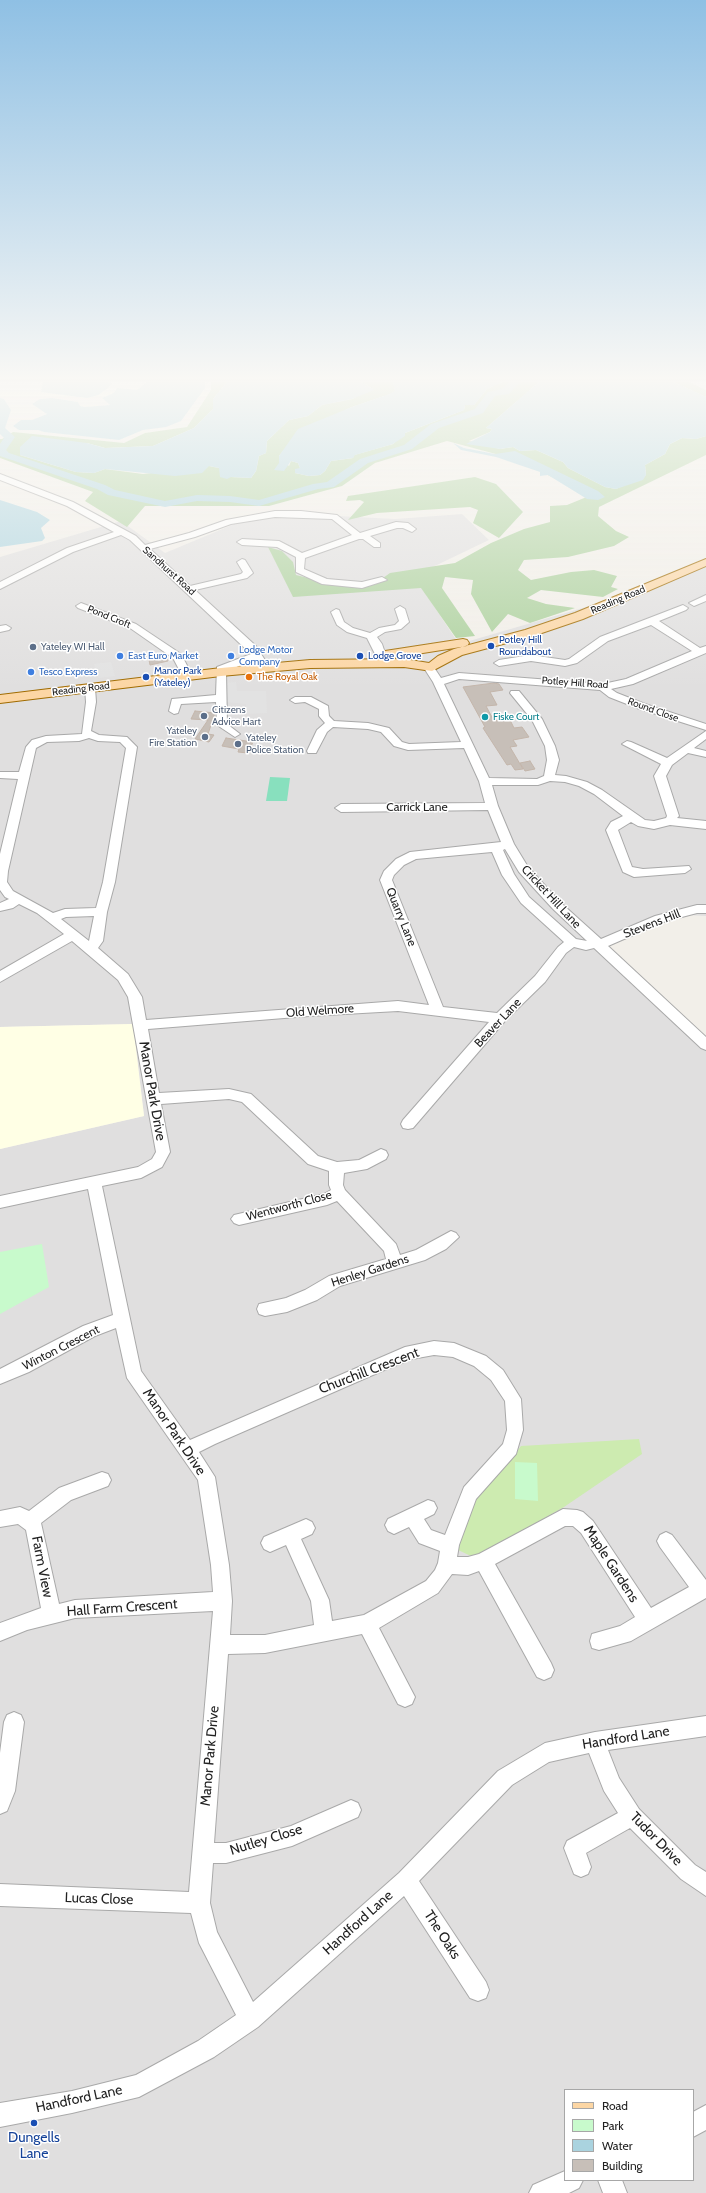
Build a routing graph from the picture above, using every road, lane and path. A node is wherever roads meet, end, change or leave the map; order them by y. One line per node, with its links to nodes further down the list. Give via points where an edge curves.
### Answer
1 (19, 484): 3 (street, Sandhurst Road, via 70,504)
2 (412, 529): 4 (street, via 401,525)
3 (122, 532): 7 (street, Sandhurst Road); 12 (street, via 70,550)
4 (358, 536): 6 (street, via 366,537); 7 (street, via 329,516 275,514 229,522); 8 (street)
5 (242, 542): 8 (street, via 279,544)
6 (377, 545)
7 (143, 548): 13 (street, Sandhurst Road)
8 (301, 556): 11 (street, via 299,570 325,582 362,585)
9 (256, 560): 13 (street, via 237,563 248,573 244,576)
10 (706, 562): 19 (main road, Reading Road, via 594,610)
11 (382, 580)
12 (0, 586)
13 (189, 588): 25 (street, Sandhurst Road)
14 (81, 606): 30 (street, Pond Croft, via 133,626 177,656)
15 (683, 608): 18 (street)
16 (400, 609): 20 (street, via 404,622 398,627 382,630)
17 (336, 612): 20 (street, via 340,623)
18 (652, 620): 22 (street); 27 (street, via 604,639 573,661 531,658)
19 (529, 633): 21 (main road, Reading Road); 28 (main road, Reading Road, via 458,652)
20 (371, 636): 23 (street)
21 (495, 637): 23 (main road, Reading Road); 28 (main road, Reading Road)
22 (703, 651): 33 (street, Potley Hill Road, via 629,682)
23 (381, 656): 24 (main road, Reading Road); 26 (main road, Reading Road)
24 (416, 661): 26 (main road, Reading Road); 28 (main road, Reading Road)
25 (257, 662): 26 (main road, Reading Road); 29 (main road, Reading Road)
26 (337, 662)
27 (499, 662)
28 (433, 664): 31 (street); 32 (street, Cricket Hill Lane)
29 (221, 670): 30 (main road, Reading Road); 36 (street)
30 (187, 675): 34 (main road, Reading Road)
31 (460, 676): 32 (street, Potley Hill Road); 33 (street, Potley Hill Road)
32 (438, 682): 45 (street, Cricket Hill Lane)
33 (603, 687): 41 (street, Round Close, via 641,706)
34 (90, 688): 37 (main road, Reading Road); 44 (street, via 91,702 86,732)
35 (515, 693): 53 (street, via 537,719 550,746 553,760)
36 (223, 698): 39 (street); 42 (street, via 222,725)
37 (0, 699)
38 (295, 700): 40 (street, via 307,699 324,708 324,716)
39 (173, 703)
40 (331, 724): 45 (street, via 368,726 385,730 398,744 408,746); 48 (street, via 322,730)
41 (706, 727)
42 (236, 734)
43 (706, 734): 47 (street)
44 (88, 736): 52 (street, via 36,742 31,747); 66 (street, via 123,739 132,747 109,882)
45 (467, 744): 54 (street, Cricket Hill Lane)
46 (627, 744): 50 (street)
47 (687, 750): 49 (street); 50 (street)
48 (312, 751)
49 (706, 754)
50 (668, 763): 58 (street, via 660,776 673,816)
51 (0, 775): 52 (street)
52 (24, 776): 62 (street)
53 (549, 778): 54 (street, via 538,782); 57 (street, via 583,784)
54 (485, 781): 55 (street, Cricket Hill Lane)
55 (492, 806): 56 (street, Carrick Lane); 60 (street, Cricket Hill Lane)
56 (341, 808)
57 (631, 817): 58 (street, via 654,826); 61 (street, via 615,825 612,830 627,869 643,874)
58 (670, 821): 59 (street)
59 (706, 825)
60 (502, 846): 69 (street, Cricket Hill Lane, via 508,875 526,900); 70 (street, Cricket Hill Lane, via 557,906); 73 (street, Quarry Lane, via 414,855 400,862 388,874 386,880)
61 (685, 869)
62 (1, 883): 63 (street, via 9,894)
63 (17, 899): 64 (street, via 9,905); 67 (street, Manor Park Drive)
64 (0, 907)
65 (706, 909): 70 (street, Stevens Hill, via 659,919)
66 (101, 912): 67 (street, via 65,913); 71 (street, via 97,941)
67 (52, 918): 68 (street, Manor Park Drive)
68 (73, 935): 71 (street, Manor Park Drive); 72 (street)
69 (572, 942): 70 (street, via 586,946); 74 (street, Beaver Lane, via 562,950 540,979)
70 (598, 944): 76 (street, Cricket Hill Lane)
71 (90, 948): 75 (street, Manor Park Drive, via 123,977 135,997)
72 (0, 977)
73 (438, 1010): 74 (street, Old Welmore); 75 (street, Old Welmore, via 398,1006)
74 (500, 1018): 78 (street, Beaver Lane)
75 (140, 1025): 77 (street, Manor Park Drive)
76 (706, 1045)
77 (154, 1099): 80 (street, via 229,1094 246,1098 313,1160); 81 (street, Manor Park Drive, via 163,1152 157,1163 141,1172)
78 (408, 1124)
79 (381, 1155): 80 (street, via 362,1165)
80 (337, 1168): 82 (street, via 336,1185)
81 (94, 1182): 83 (street); 88 (street, Manor Park Drive)
82 (339, 1193): 84 (street, Wentworth Close, via 327,1199); 86 (street, via 391,1248)
83 (0, 1202)
84 (239, 1220)
85 (451, 1237): 86 (street, Henley Gardens, via 420,1255)
86 (395, 1263): 87 (street, Henley Gardens, via 335,1281 287,1305)
87 (265, 1309)
88 (122, 1319): 89 (street, Winton Crescent, via 89,1331); 90 (street, Manor Park Drive, via 133,1373)
89 (0, 1377)
90 (188, 1449): 99 (street, Churchill Crescent, via 411,1352 434,1348 454,1350 480,1361 497,1376 513,1399 515,1430 510,1448 470,1492); 102 (street, Manor Park Drive, via 206,1477 220,1565)
91 (102, 1480): 95 (street, Farm View, via 65,1494)
92 (428, 1508): 93 (street)
93 (412, 1516): 96 (street); 99 (street, via 425,1537)
94 (0, 1519): 95 (street, Farm View, via 20,1515)
95 (30, 1521): 103 (street, Farm View, via 34,1528)
96 (394, 1525)
97 (666, 1541): 104 (street, via 702,1590)
98 (270, 1543): 106 (street, via 298,1532 320,1600)
99 (450, 1545): 101 (street, Churchill Crescent)
100 (483, 1561): 101 (street, Maple Gardens, via 468,1566); 104 (street, Maple Gardens, via 563,1517 577,1518 587,1527); 110 (street)
101 (447, 1565): 105 (street, Churchill Crescent, via 432,1588)
102 (223, 1602): 103 (street, Hall Farm Crescent, via 75,1609); 109 (street, Manor Park Drive)
103 (52, 1614): 107 (street, Hall Farm Crescent)
104 (648, 1620): 108 (street, via 624,1634)
105 (367, 1624): 106 (street, Churchill Crescent); 111 (street)
106 (324, 1631): 109 (street, Churchill Crescent, via 265,1644)
107 (0, 1632)
108 (599, 1641)
109 (220, 1645): 118 (street, Manor Park Drive)
110 (544, 1670)
111 (405, 1696)
112 (14, 1722): 115 (street, via 5,1791)
113 (706, 1726): 114 (street, Handford Lane)
114 (595, 1742): 117 (street, Tudor Drive, via 611,1784); 120 (street, Handford Lane, via 545,1753 505,1778)
115 (0, 1804)
116 (351, 1810): 118 (street, Nutley Close, via 292,1836 226,1853)
117 (632, 1816): 119 (street, via 574,1848); 121 (street, Tudor Drive, via 688,1872)
118 (202, 1853): 123 (street, Manor Park Drive)
119 (581, 1867)
120 (406, 1880): 124 (street, The Oaks); 125 (street, Handford Lane)
121 (706, 1885)
122 (0, 1895): 123 (street, Lucas Close)
123 (199, 1903): 125 (street, Manor Park Drive, via 208,1935)
124 (478, 1990)
125 (250, 2019): 126 (street, Handford Lane, via 206,2049 139,2086)
126 (0, 2115)
127 (706, 2117): 128 (street)
128 (694, 2124)
129 (569, 2181): 131 (street)
130 (610, 2181): 132 (street)
131 (541, 2193)
132 (615, 2193)

